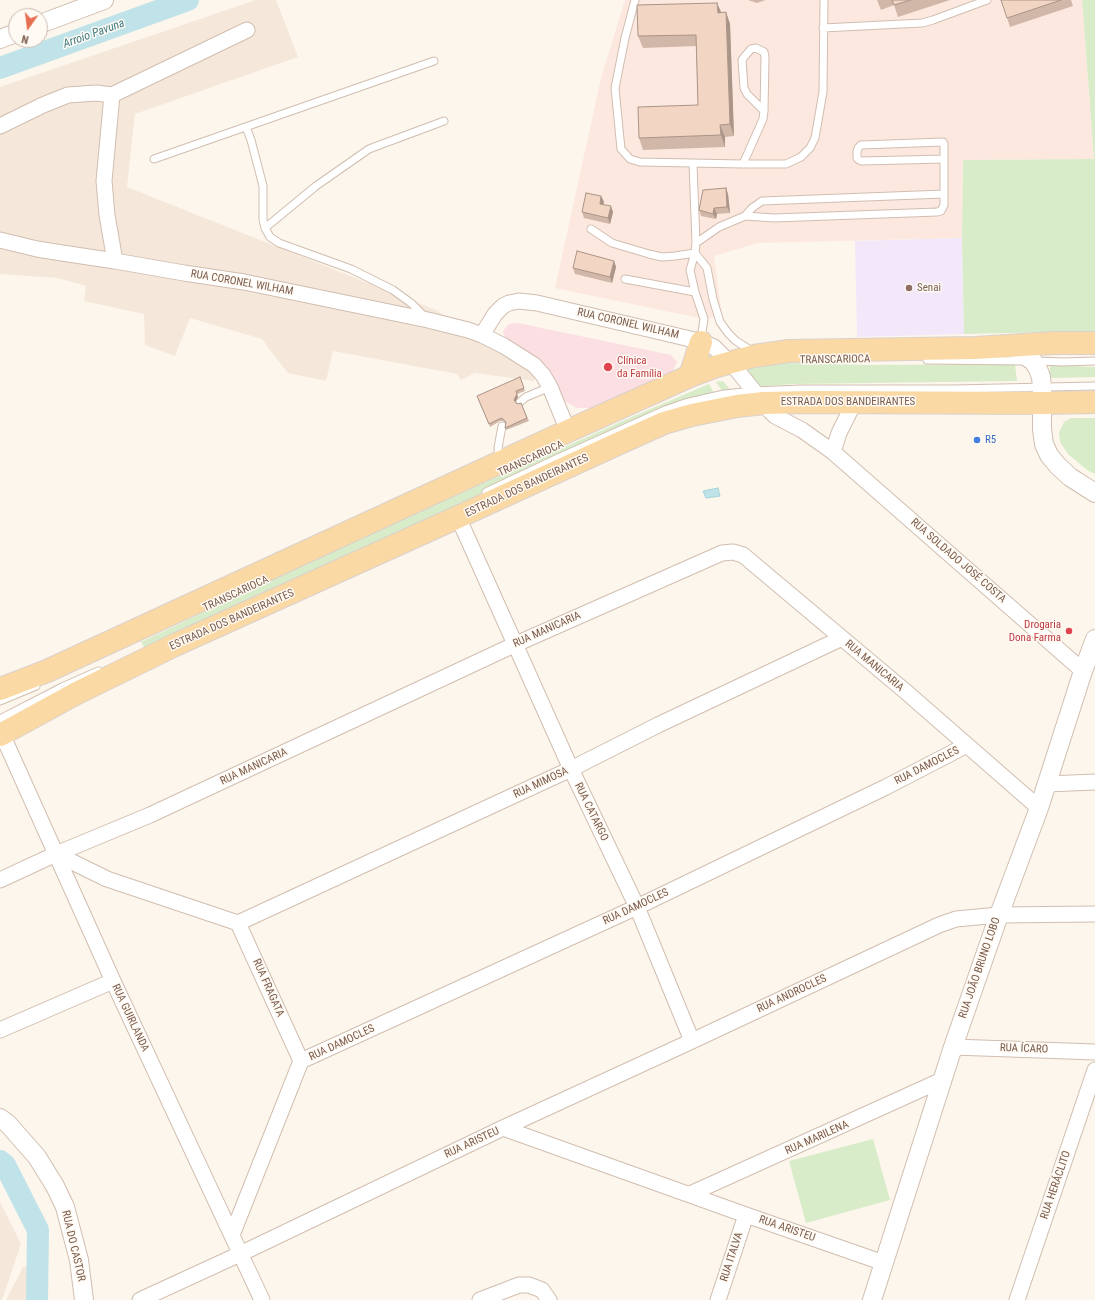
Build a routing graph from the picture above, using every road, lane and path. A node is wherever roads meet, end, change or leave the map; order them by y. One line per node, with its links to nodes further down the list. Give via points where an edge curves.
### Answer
1 (635, 0): 16 (lane, via 616,88 621,149 630,160)
2 (824, 0): 6 (lane)
3 (987, 0): 6 (lane, via 922,23)
4 (99, 1): 5 (street)
5 (48, 21)
6 (823, 28): 17 (lane, via 823,92 816,138 801,157 786,164)
7 (247, 30): 9 (street)
8 (434, 61): 13 (lane)
9 (112, 95): 12 (street, via 68,95); 25 (street, via 104,181 105,205)
10 (764, 111): 10 (lane, via 764,52 756,48 751,49 742,60 744,88); 17 (lane, via 763,119)
11 (444, 121): 20 (lane, via 369,149 316,186)
12 (0, 126)
13 (246, 127): 14 (lane); 20 (lane, via 263,186)
14 (154, 159)
15 (944, 159): 15 (lane, via 862,161 857,158 857,152 861,145 943,142); 18 (lane)
16 (694, 164): 17 (lane); 23 (lane)
17 (743, 164)
18 (944, 194): 19 (lane, via 769,200 762,201); 19 (lane, via 944,205 941,211 937,212 774,218)
19 (745, 216): 23 (lane, via 719,227)
20 (265, 228): 28 (lane, via 279,243 351,270 393,290)
21 (591, 229): 24 (lane, via 612,243 662,257)
22 (0, 240): 25 (street, RUA CORONEL WILHAM, via 37,249)
23 (696, 243): 24 (lane)
24 (696, 253): 27 (lane, via 690,270); 36 (lane, via 707,268 720,322 744,347)
25 (115, 261): 28 (street, RUA CORONEL WILHAM, via 244,282)
26 (626, 279): 27 (lane)
27 (695, 292): 30 (lane, via 704,319)
28 (428, 320): 29 (street, RUA CORONEL WILHAM)
29 (482, 335): 30 (street, RUA CORONEL WILHAM, via 503,306 520,301); 39 (street, RUA CORONEL WILHAM, via 534,365)
30 (701, 342): 36 (street, RUA CORONEL WILHAM, via 714,347); 37 (main road)
31 (1095, 343): 32 (main road)
32 (1010, 346): 34 (street); 36 (main road, via 789,352)
33 (917, 360): 34 (lane)
34 (1033, 361): 35 (lane); 40 (street, via 1041,377)
35 (1095, 361)
36 (740, 366): 37 (main road); 41 (street, RUA CORONEL WILHAM)
37 (690, 376): 46 (main road)
38 (1095, 386): 40 (lane, TRANSCARIOCA)
39 (550, 387): 43 (lane); 46 (street, RUA CORONEL WILHAM)
40 (1042, 395): 41 (lane, TRANSCARIOCA, via 953,389 809,389); 42 (main road, ESTRADA DOS BANDEIRANTES); 44 (main road, ESTRADA DOS BANDEIRANTES); 49 (street, via 1042,429 1049,455 1070,477)
41 (759, 397): 42 (main road, ESTRADA DOS BANDEIRANTES); 47 (street, RUA SOLDADO JOSÉ COSTA, via 775,416 802,430); 50 (lane, TRANSCARIOCA, via 724,394 665,410); 51 (main road, ESTRADA DOS BANDEIRANTES, via 664,423)
42 (855, 401): 47 (street, via 839,433)
43 (520, 402)
44 (1095, 402)
45 (502, 426): 48 (lane, via 498,448)
46 (568, 431): 48 (main road)
47 (833, 452): 56 (street, RUA SOLDADO JOSÉ COSTA)
48 (499, 463): 58 (main road, via 47,672)
49 (1095, 492)
50 (479, 496)
51 (458, 517): 54 (street, RUA CATARGO); 60 (main road, ESTRADA DOS BANDEIRANTES, via 175,645)
52 (842, 638): 54 (street, RUA MANICARIA, via 743,556 733,552 722,553); 61 (street, RUA MANICARIA); 62 (street, RUA MIMOSA, via 658,725)
53 (1095, 639): 56 (street, RUA JOÃO BRUNO LOBO)
54 (516, 644): 62 (street, RUA CATARGO); 66 (street, RUA MANICARIA, via 150,815)
55 (107, 667): 60 (lane, via 62,687)
56 (1083, 671): 64 (street, RUA JOÃO BRUNO LOBO)
57 (46, 682): 59 (lane)
58 (0, 689)
59 (0, 702)
60 (1, 729): 66 (street, RUA GUIRLANDA)
61 (967, 745): 65 (street, RUA MANICARIA); 68 (street, RUA DAMOCLES, via 886,787)
62 (571, 770): 68 (street, RUA CATARGO); 71 (street, RUA MIMOSA)
63 (1095, 782): 64 (street)
64 (1047, 784): 65 (street, RUA JOÃO BRUNO LOBO)
65 (1039, 808): 70 (street, RUA JOÃO BRUNO LOBO)
66 (56, 854): 67 (street, RUA MANICARIA); 71 (street, via 107,879); 72 (street, RUA GUIRLANDA)
67 (0, 880)
68 (637, 907): 74 (street, RUA CATARGO); 77 (street, RUA DAMOCLES)
69 (1095, 914): 70 (street, RUA ANDROCLES)
70 (999, 915): 74 (street, RUA ANDROCLES, via 956,919 939,925); 75 (street, RUA JOÃO BRUNO LOBO)
71 (238, 923): 77 (street, RUA FRAGATA)
72 (113, 981): 73 (street); 84 (street, RUA GUIRLANDA)
73 (0, 1030)
74 (692, 1042): 81 (street, RUA ANDROCLES)
75 (953, 1047): 76 (street, RUA ÍCARO); 79 (street, RUA JOÃO BRUNO LOBO)
76 (1095, 1052)
77 (301, 1061): 84 (street)
78 (1095, 1070): 94 (street, RUA HERÁCLITO)
79 (942, 1080): 82 (street, RUA MARILENA); 86 (street, RUA JOÃO BRUNO LOBO)
80 (0, 1118): 87 (street, RUA DO CASTOR, via 36,1156 65,1207 79,1260)
81 (503, 1128): 82 (street, RUA ARISTEU); 85 (street, RUA ARISTEU)
82 (690, 1194): 83 (street, RUA ARISTEU)
83 (746, 1215): 86 (street, RUA ARISTEU); 92 (street, RUA ITALVA)
84 (232, 1235): 85 (street, RUA GUIRLANDA)
85 (240, 1254): 88 (street, RUA ARISTEU); 89 (street, RUA GUIRLANDA)
86 (884, 1262): 93 (street, RUA JOÃO BRUNO LOBO)
87 (84, 1300)
88 (140, 1300)
89 (262, 1300)
90 (480, 1300): 91 (street, via 519,1285 529,1285 542,1290)
91 (549, 1300)
92 (718, 1300)
93 (872, 1300)
94 (1017, 1300)

